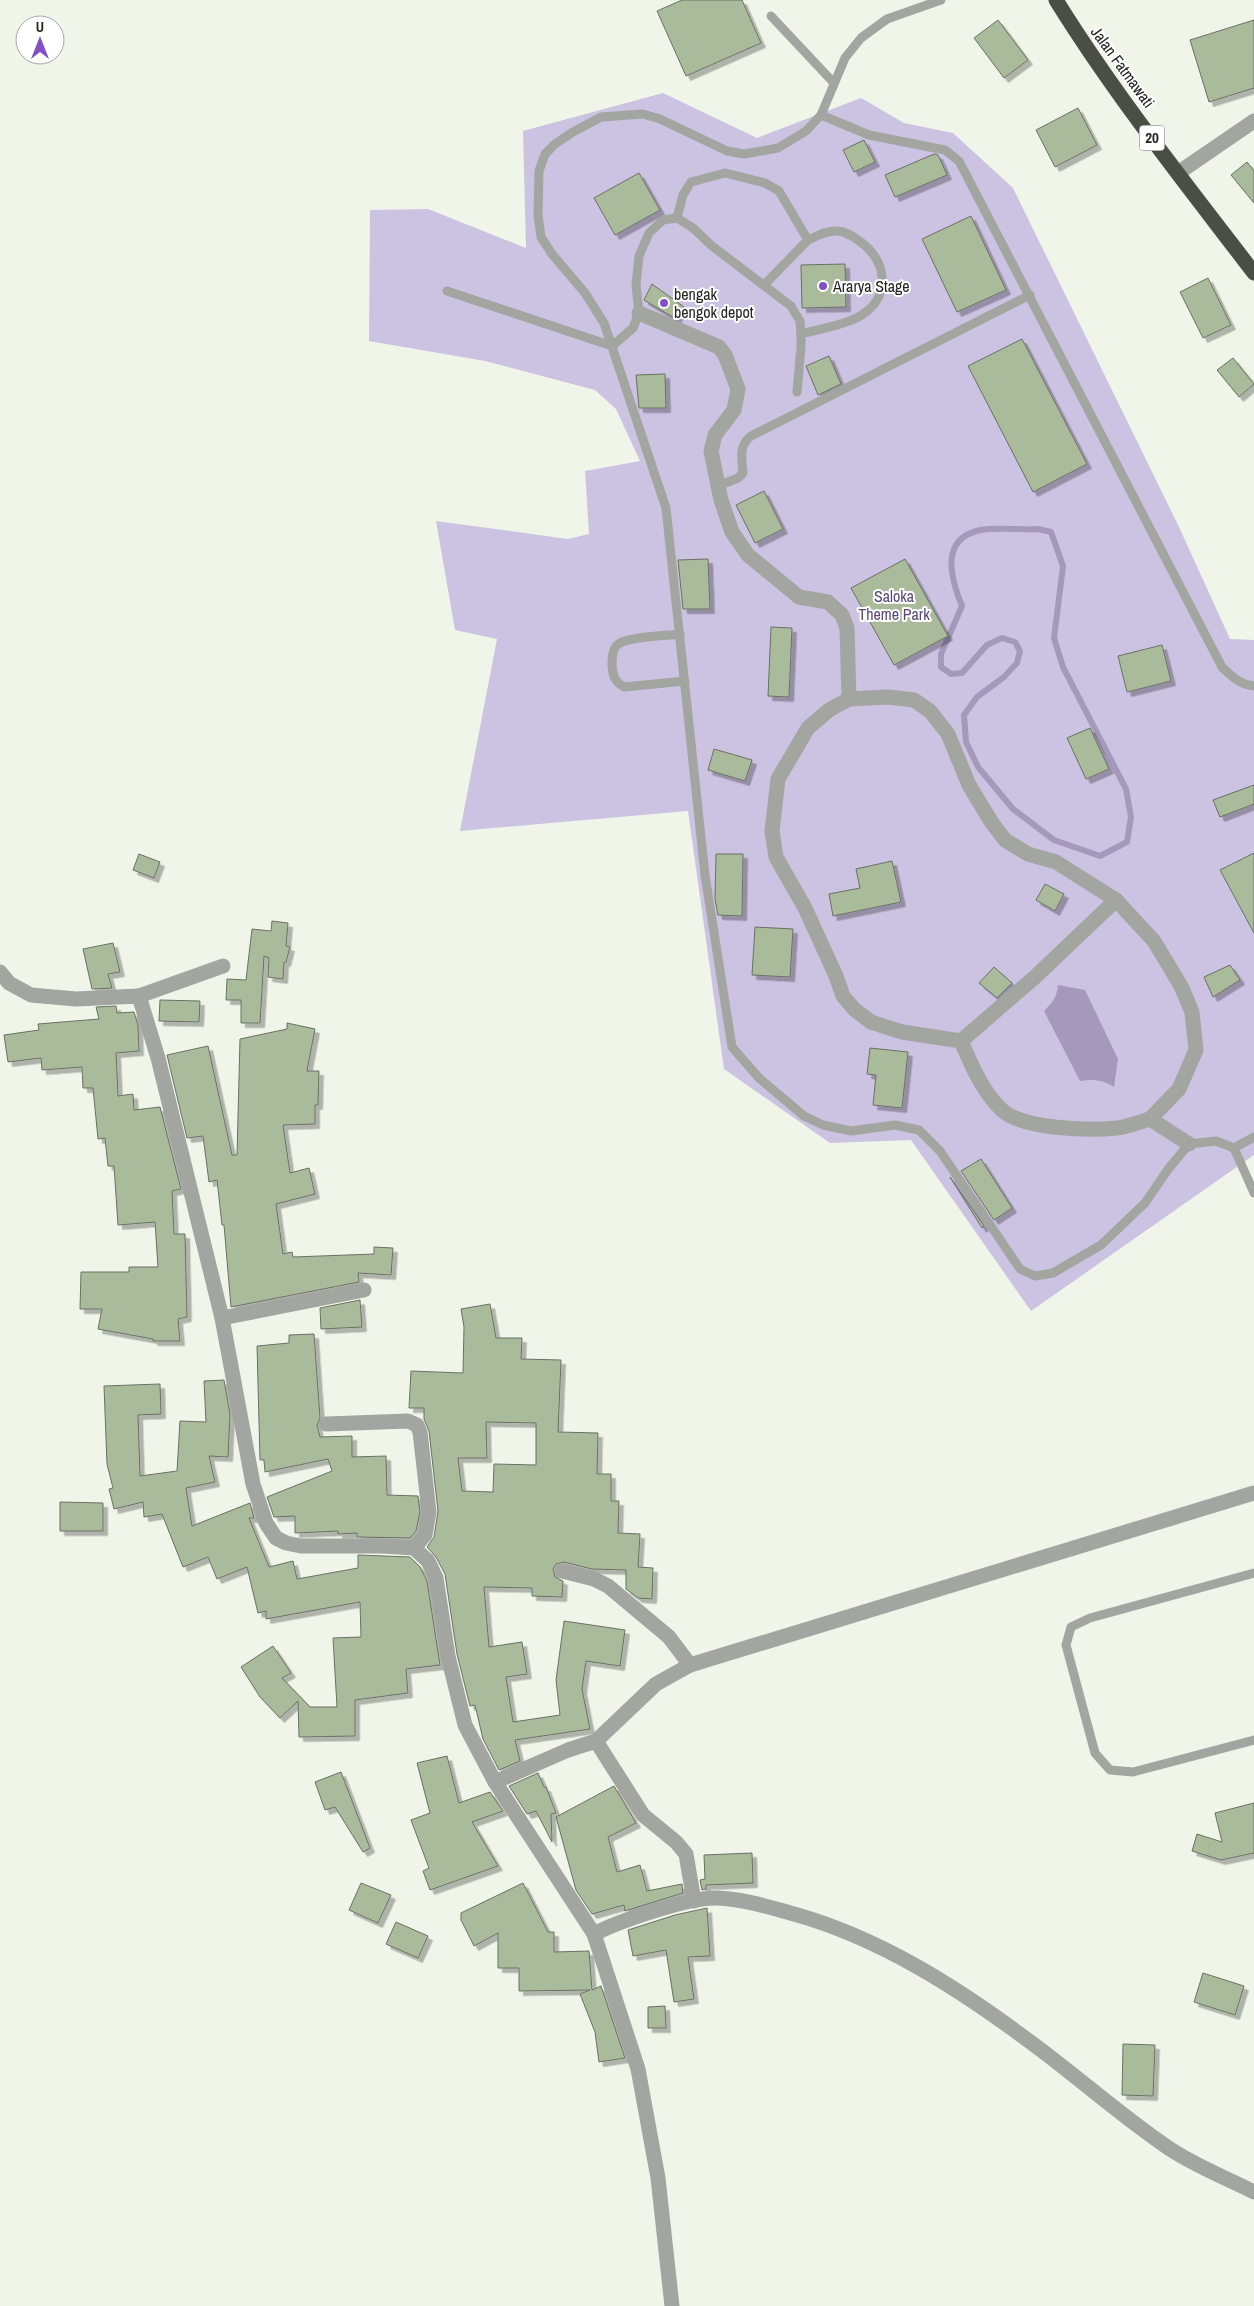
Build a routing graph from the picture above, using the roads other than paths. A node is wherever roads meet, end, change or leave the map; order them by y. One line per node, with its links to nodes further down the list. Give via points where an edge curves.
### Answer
1 (941, 0): 4 (lane, via 887,19 861,38 845,58)
2 (1056, 0): 7 (highway, Jalan Fatmawati / 20, via 1079,37)
3 (771, 16): 4 (lane)
4 (834, 82): 5 (lane)
5 (821, 115): 13 (lane, via 869,135 945,150 959,161); 16 (lane, via 806,131 778,148 744,154 727,151 643,114 600,118 555,144 545,154 539,171 541,237 585,293 604,323)
6 (1254, 121): 7 (street)
7 (1178, 173): 10 (highway, Jalan Fatmawati / 20)
8 (677, 218): 9 (lane, via 683,195 691,182 725,173 766,183 779,192); 11 (lane); 14 (lane, via 663,220 649,233 639,256 636,286)
9 (808, 240): 11 (lane); 15 (lane, via 837,231 848,234 875,255 884,276 877,301 860,317)
10 (1254, 273)
11 (764, 285): 15 (lane, via 791,306 800,321)
12 (447, 291): 16 (lane)
13 (1030, 295): 18 (lane, via 751,436 742,448 743,474); 21 (lane, via 1222,667 1233,677)
14 (639, 313): 16 (lane, via 633,328); 18 (street, via 719,347 725,355 738,389 734,410 715,436 711,451)
15 (801, 334): 17 (lane)
16 (612, 346): 19 (lane, via 666,508)
17 (796, 392)
18 (718, 486): 22 (street, via 732,532 748,555 799,597 828,602 842,614 847,628)
19 (680, 634): 20 (lane); 20 (lane, via 623,641 615,647 612,656 613,676 624,687)
20 (685, 681): 30 (lane, via 705,875 732,1047 759,1078 804,1116 824,1125 851,1131 894,1125 919,1130 940,1151 1020,1270 1035,1276 1053,1273 1101,1245 1145,1203)
21 (1254, 686)
22 (849, 699): 23 (street, via 888,697 914,700 930,711 948,734 970,784 1005,840 1028,854 1056,862); 27 (street, via 829,710 808,728 778,779 772,830 776,857 805,908 843,996 854,1009 871,1022 902,1032)
23 (1116, 900): 27 (street); 28 (street, via 1154,942 1181,986 1192,1012 1196,1050 1179,1089)
24 (223, 966): 26 (street)
25 (0, 972): 26 (street, via 9,983 31,995 76,999)
26 (139, 996): 34 (street, via 158,1058)
27 (961, 1041): 28 (street, via 985,1091 1003,1111 1022,1122 1117,1128)
28 (1150, 1119): 30 (street)
29 (1254, 1137): 31 (lane)
30 (1189, 1144): 31 (lane, via 1216,1141)
31 (1234, 1148): 32 (lane)
32 (1254, 1193)
33 (364, 1290): 34 (street)
34 (222, 1318): 37 (street, via 253,1484 266,1523 276,1538 301,1546)
35 (326, 1424): 37 (street, via 408,1421 417,1425 429,1512 424,1535)
36 (1254, 1493): 40 (street)
37 (414, 1548): 43 (street, via 428,1561 436,1578 448,1656 465,1725)
38 (562, 1571): 40 (street, via 608,1586 669,1636)
39 (1254, 1573): 41 (lane, via 1090,1618 1071,1626 1066,1645 1095,1753 1110,1770 1133,1772)
40 (690, 1665): 42 (street, via 656,1684)
41 (1254, 1740)
42 (596, 1741): 43 (street); 44 (street, via 643,1815 686,1854)
43 (495, 1782): 45 (street)
44 (694, 1901): 45 (street, via 610,1926); 46 (street, via 716,1898 756,1903 817,1920 879,1945 955,1990 1029,2041 1171,2150)
45 (594, 1934): 47 (street, via 638,2069 658,2178)
46 (1254, 2192)
47 (672, 2306)

